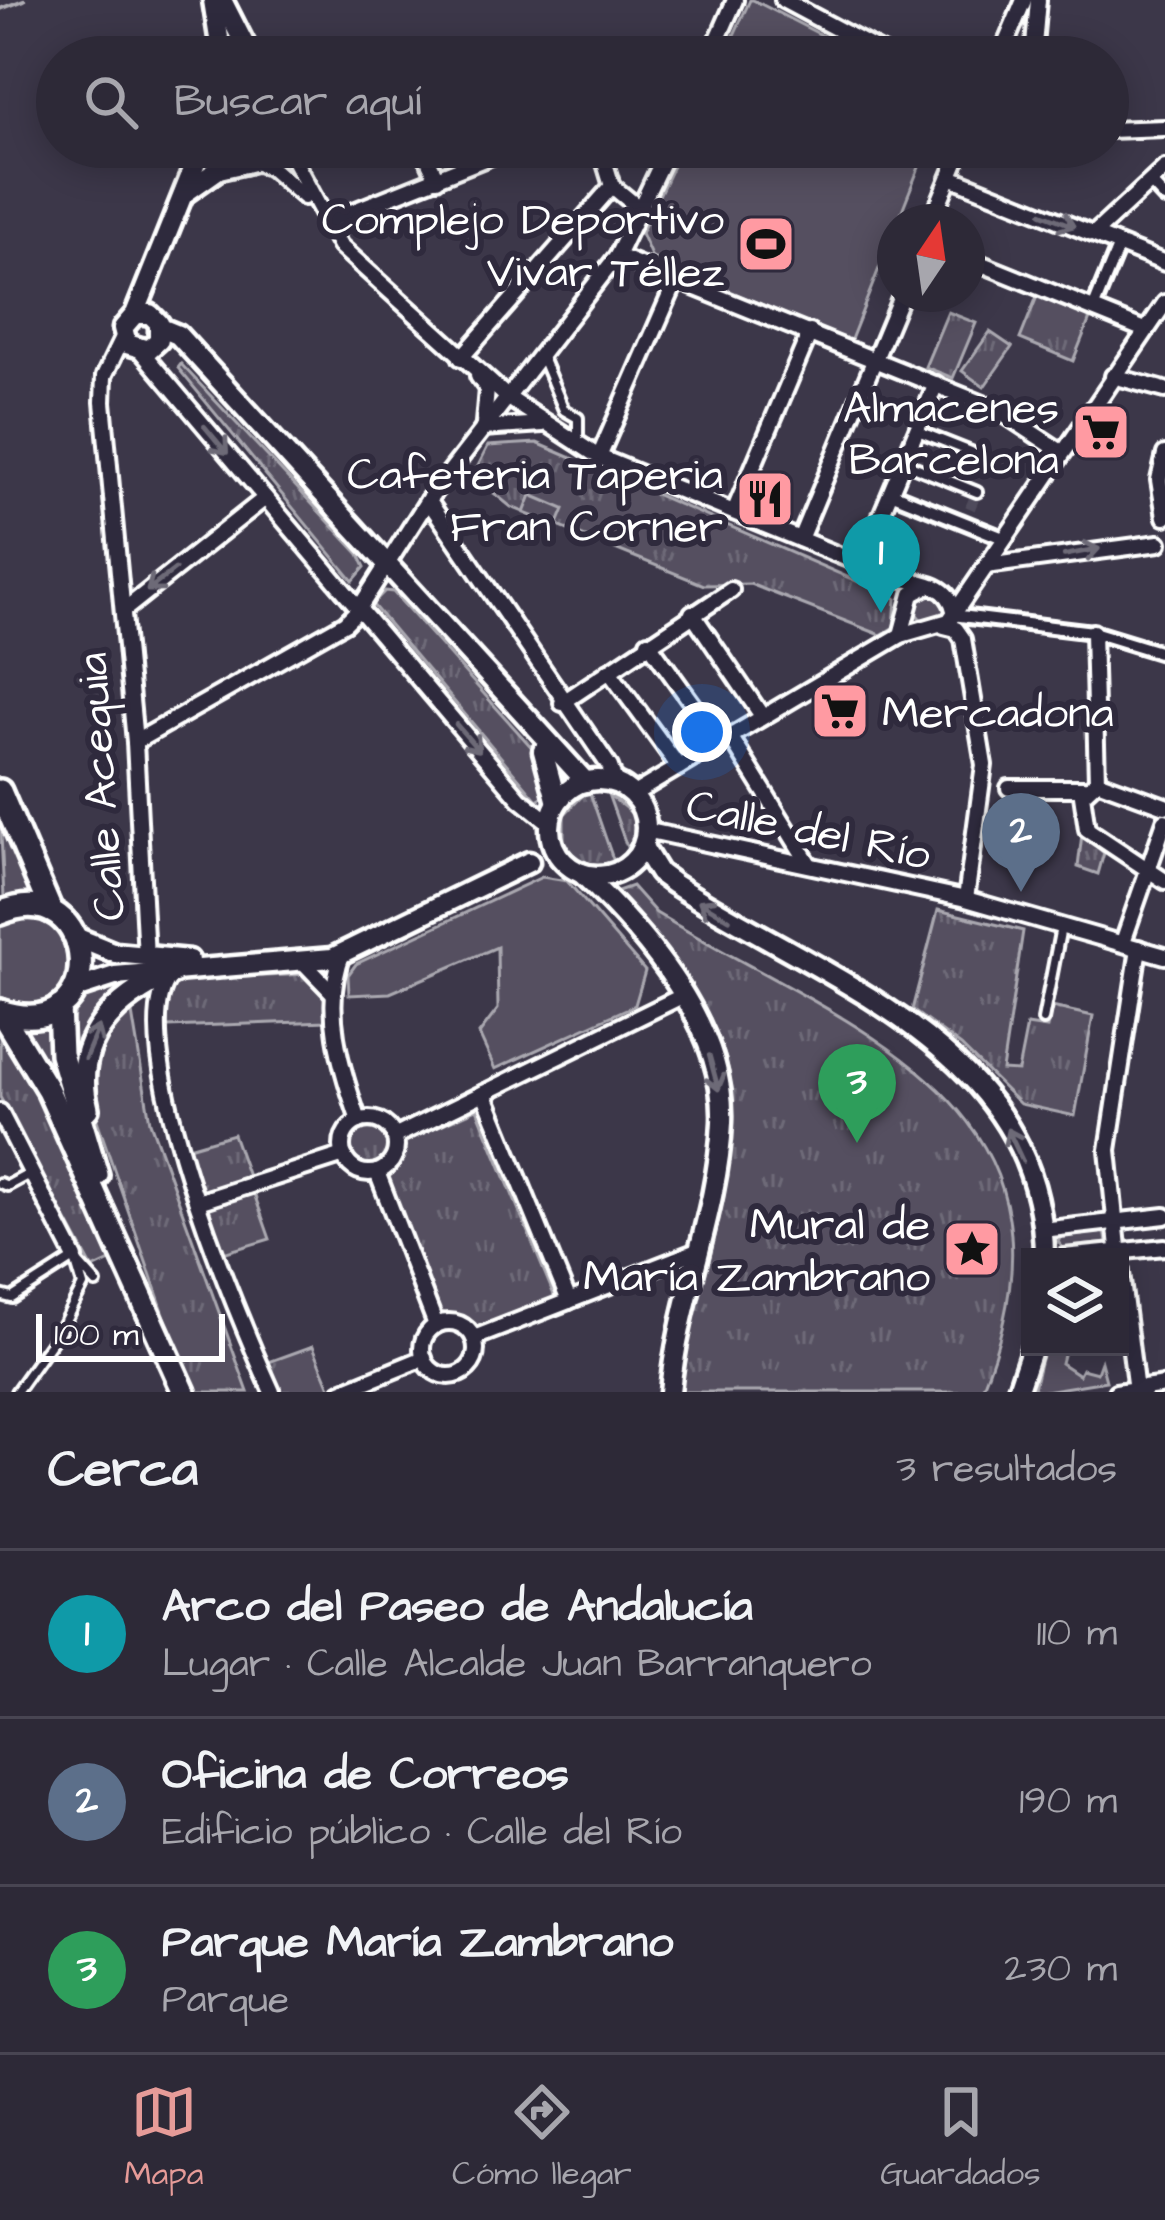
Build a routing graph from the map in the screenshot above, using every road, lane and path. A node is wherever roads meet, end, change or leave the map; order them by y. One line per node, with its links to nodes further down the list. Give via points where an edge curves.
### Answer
1 (217, 0): 7 (street); 8 (street)
2 (735, 0): 9 (street)
3 (783, 0): 6 (street)
4 (1024, 0): 11 (street)
5 (1038, 0): 12 (street)
6 (807, 5): 10 (street)
7 (220, 36)
8 (238, 36)
9 (719, 36)
10 (856, 36)
11 (1009, 36)
12 (1035, 36)
13 (1165, 128): 14 (street)
14 (1129, 129)
15 (1165, 167): 27 (street)
16 (193, 168): 29 (street)
17 (224, 168): 29 (street)
18 (260, 168): 33 (street, via 292,184)
19 (296, 168): 33 (street)
20 (432, 168): 26 (street)
21 (463, 168): 26 (street)
22 (606, 168): 28 (street)
23 (659, 168): 32 (street)
24 (954, 168): 25 (street)
25 (950, 177): 31 (street); 34 (street, one-way to 34)
26 (437, 179): 33 (street)
27 (1150, 182): 30 (street); 34 (street)
28 (612, 186): 32 (street); 48 (street)
29 (182, 196): 45 (street, via 149,272)
30 (1165, 198)
31 (939, 204)
32 (640, 209): 36 (street)
33 (320, 217): 48 (street, via 396,302)
34 (1094, 234): 35 (street)
35 (1119, 245): 37 (street); 41 (street)
36 (617, 256): 39 (street); 46 (street)
37 (1165, 263)
38 (985, 265): 41 (street)
39 (676, 280): 44 (street); 60 (street)
40 (1165, 303): 43 (street)
41 (1093, 309): 43 (street)
42 (895, 312): 47 (street)
43 (1145, 330): 49 (street)
44 (810, 332): 47 (street); 66 (street)
45 (143, 334): 64 (street, one-way to 64); 71 (street, via 207,370); 78 (street, Calle Acequia, via 109,366 103,402)
46 (540, 354): 52 (street); 56 (lane, via 564,410 580,422)
47 (875, 359): 50 (street); 69 (street)
48 (466, 363): 52 (street); 54 (street, via 487,389)
49 (1113, 376): 51 (street); 58 (street)
50 (935, 384): 55 (street); 58 (street, via 998,410)
51 (1165, 390)
52 (507, 397): 53 (street); 54 (street)
53 (548, 424): 54 (street); 56 (street)
54 (483, 428): 65 (street)
55 (916, 430): 57 (lane); 61 (street)
56 (578, 446): 60 (street)
57 (971, 452)
58 (1060, 452): 68 (street)
59 (1165, 454): 67 (street)
60 (599, 457): 66 (street)
61 (903, 463): 62 (lane); 63 (street)
62 (976, 491)
63 (892, 493): 68 (street); 72 (street)
64 (265, 498): 78 (street, Calle Acequia, one-way to 78); 79 (street)
65 (428, 500): 71 (street); 88 (street)
66 (734, 512): 69 (street)
67 (1165, 517)
68 (1004, 538): 73 (street)
69 (800, 539): 72 (street)
70 (1163, 542): 73 (street, one-way to 70)
71 (384, 563): 79 (street); 90 (street)
72 (861, 563): 74 (street)
73 (981, 570): 75 (street); 81 (street)
74 (892, 577): 75 (street); 77 (street)
75 (935, 586): 77 (street, via 920,587); 81 (street, via 953,600)
76 (731, 590): 80 (street)
77 (908, 609): 82 (street); 84 (street)
78 (123, 610): 92 (street, Calle Acequia)
79 (358, 610): 92 (street); 102 (street, one-way to 102)
80 (692, 614): 85 (street); 89 (street)
81 (950, 617): 82 (street); 83 (street); 110 (street, via 964,639 984,765)
82 (922, 629): 84 (street)
83 (1093, 632): 86 (street); 95 (street)
84 (901, 635): 89 (street)
85 (648, 642): 87 (street); 91 (street)
86 (1165, 654)
87 (609, 671): 88 (street); 93 (street)
88 (562, 703): 97 (street)
89 (762, 716): 91 (street)
90 (531, 725): 94 (street); 99 (street, via 552,768)
91 (725, 739): 93 (street); 106 (street)
92 (135, 742): 119 (street, Calle Acequia)
93 (679, 767): 97 (street)
94 (586, 782): 97 (street); 99 (street)
95 (1091, 785): 96 (street); 100 (street); 107 (street, via 1087,829)
96 (1009, 788)
97 (624, 789): 103 (street)
98 (0, 791): 111 (main road)
99 (557, 803): 102 (street)
100 (1165, 806)
101 (1165, 821): 107 (street)
102 (551, 832): 104 (street); 105 (street)
103 (644, 838): 106 (street, Calle del Río); 108 (street, via 623,869); 142 (street, one-way to 103, via 1018,1148 952,1054 659,873)
104 (560, 859): 105 (street); 108 (street)
105 (529, 862): 117 (street)
106 (809, 864): 110 (street, Calle del Río)
107 (1147, 871): 109 (street); 115 (street)
108 (581, 873): 124 (street)
109 (1165, 881)
110 (966, 898): 113 (street, Calle del Río)
111 (51, 911): 112 (main road); 114 (main road)
112 (0, 913)
113 (1061, 925): 115 (street, Calle del Río); 129 (lane)
114 (78, 938): 119 (street); 122 (main road)
115 (1123, 942): 116 (street, Calle del Río)
116 (1139, 948): 118 (street, Calle del Río); 141 (street, via 1108,1150)
117 (343, 952): 120 (street); 123 (street)
118 (1165, 956)
119 (146, 958): 120 (street)
120 (296, 963): 121 (street); 123 (street)
121 (175, 971): 122 (street); 125 (main road); 128 (street)
122 (75, 989): 126 (main road)
123 (332, 992): 132 (street)
124 (684, 995): 130 (street); 146 (street, one-way to 146, via 718,1076 722,1118)
125 (118, 1002): 128 (street); 138 (main road, one-way to 125, via 84,1058)
126 (59, 1007): 127 (main road, via 20,1017); 138 (main road, via 61,1054)
127 (0, 1011): 150 (main road, via 36,1064)
128 (154, 1018): 139 (street, via 170,1115)
129 (1043, 1020)
130 (484, 1093): 133 (street); 152 (street)
131 (0, 1112): 135 (street)
132 (359, 1121): 133 (street, via 380,1121); 134 (street, via 344,1135)
133 (394, 1137): 136 (street, via 393,1158)
134 (344, 1155): 136 (street, via 357,1170); 139 (street)
135 (32, 1172): 137 (lane); 148 (street)
136 (377, 1172): 153 (street)
137 (0, 1183)
138 (105, 1197): 150 (main road)
139 (198, 1202): 165 (street)
140 (1165, 1216): 141 (street)
141 (1116, 1221): 142 (street); 145 (street)
142 (1042, 1230): 144 (street)
143 (1165, 1247): 147 (street)
144 (1043, 1248)
145 (1118, 1248)
146 (697, 1251): 152 (street); 167 (street)
147 (1129, 1256)
148 (75, 1258): 149 (lane); 151 (lane, via 12,1298); 163 (lane, via 83,1286)
149 (96, 1283)
150 (135, 1285): 164 (main road)
151 (0, 1295)
152 (569, 1301): 155 (street)
153 (436, 1325): 155 (street, via 458,1323); 157 (street, via 424,1339)
154 (1129, 1336): 162 (street)
155 (474, 1338): 158 (street, via 475,1359)
156 (1030, 1356): 161 (street)
157 (424, 1358): 158 (street, via 439,1374); 166 (street)
158 (460, 1374): 160 (street)
159 (1165, 1385): 162 (street)
160 (468, 1389)
161 (1020, 1390)
162 (1143, 1390): 168 (street)
163 (16, 1392)
164 (184, 1392)
165 (272, 1392)
166 (341, 1392)
167 (670, 1392)
168 (1116, 1392)

